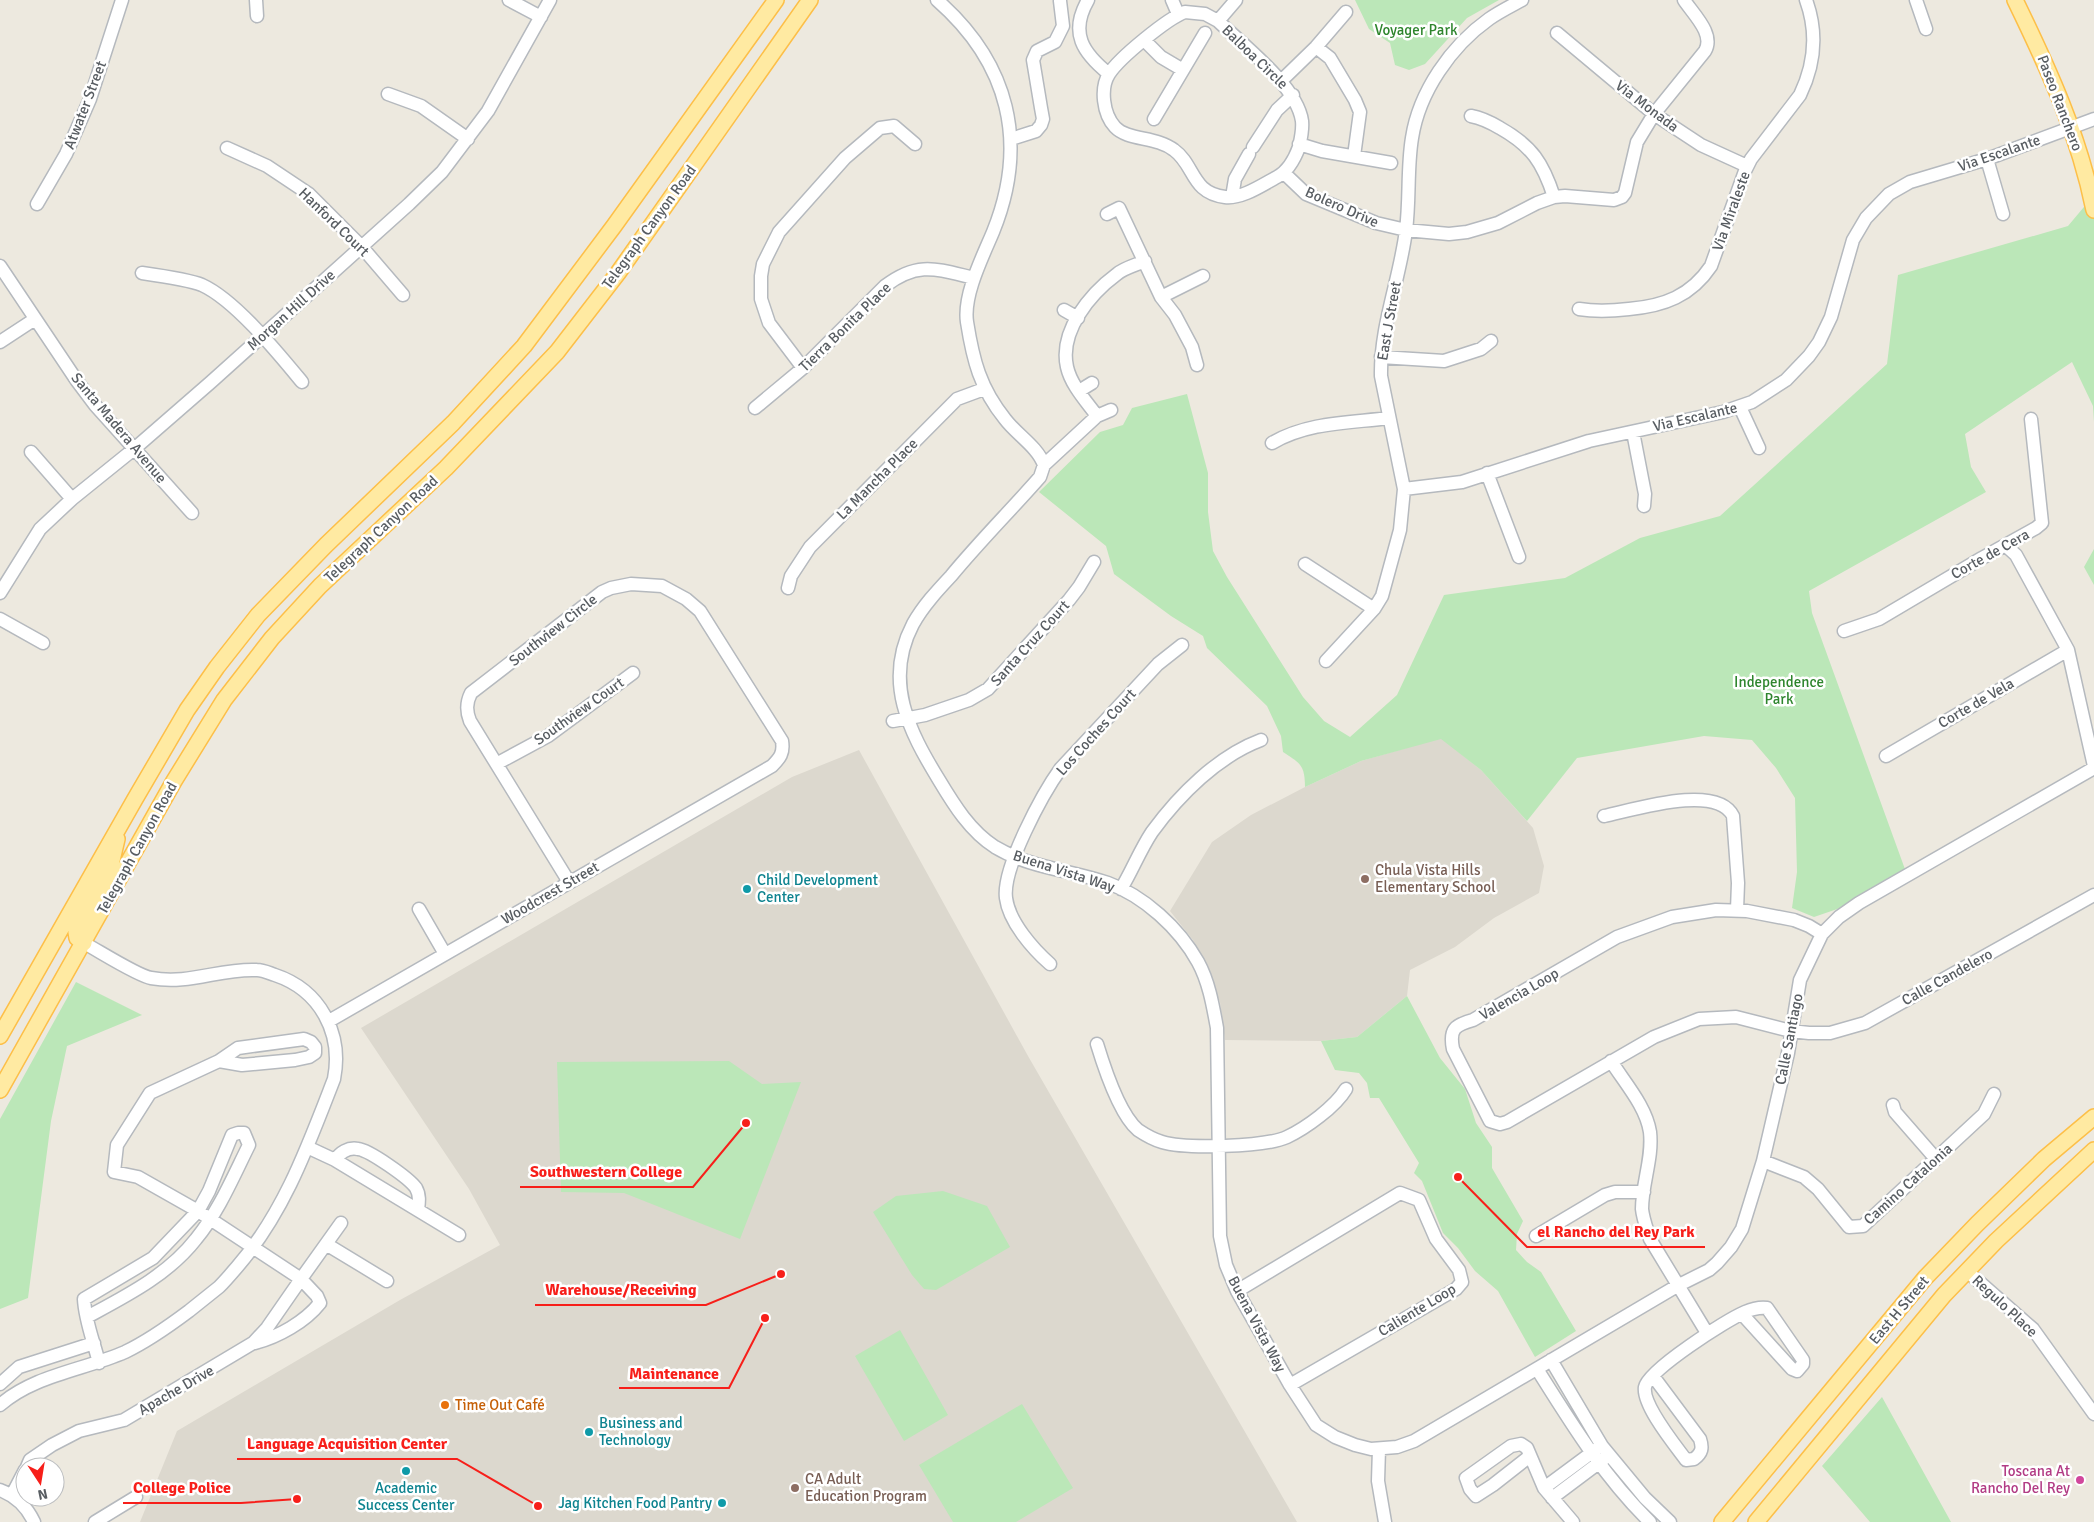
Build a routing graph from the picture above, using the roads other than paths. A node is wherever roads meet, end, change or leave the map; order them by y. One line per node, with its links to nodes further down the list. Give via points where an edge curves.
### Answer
1 (122, 0): 49 (street, Atwater Street, via 90,99 66,154)
2 (256, 0): 19 (street)
3 (509, 0): 20 (street)
4 (550, 0): 20 (street, Morgan Hill Drive)
5 (776, 0): 115 (main road, Telegraph Canyon Road, via 524,346 453,424 258,615 187,710)
6 (810, 0): 123 (main road, Telegraph Canyon Road, via 618,273 557,352 446,468 320,586 272,638 224,700 174,781)
7 (937, 0): 38 (street, via 952,13 980,50 1001,87)
8 (1172, 0): 18 (street)
9 (1236, 0): 21 (street)
10 (1522, 0): 53 (street, East J Street, via 1488,20 1459,46 1434,80 1412,138)
11 (1684, 0): 32 (street, via 1707,35 1708,44)
12 (1806, 0): 45 (street, Via Miraleste, via 1814,36 1809,75 1800,95)
13 (1916, 0): 22 (street)
14 (2015, 0): 36 (main road, Paseo Ranchero, via 2052,77)
15 (1058, 1): 16 (street); 38 (street, via 1063,26 1055,42 1037,51 1033,60 1043,120 1036,131)
16 (1085, 4): 28 (street, via 1080,28 1082,46)
17 (1346, 12): 26 (street)
18 (1178, 14): 21 (street, Balboa Circle, via 1205,14); 25 (street)
19 (257, 16)
20 (541, 17): 37 (street, Morgan Hill Drive, via 488,111)
21 (1218, 21): 29 (street, Balboa Circle)
22 (1926, 29)
23 (1205, 33): 27 (street)
24 (1557, 33): 32 (street, Via Monada)
25 (1144, 40): 27 (street, via 1161,57); 28 (street)
26 (1316, 47): 29 (street); 42 (street, via 1330,58 1356,100 1360,112)
27 (1183, 70): 34 (street)
28 (1109, 74): 47 (street, via 1104,108 1115,127 1129,136 1160,141 1176,150 1194,179 1209,192)
29 (1281, 81): 31 (street, Balboa Circle)
30 (388, 94): 37 (street, via 421,106)
31 (1293, 95): 40 (street, Balboa Circle, via 1302,119); 47 (street, via 1277,110 1251,150 1235,179)
32 (1654, 114): 45 (street, Via Monada, via 1701,145); 48 (street, via 1637,142 1622,197 1614,200)
33 (1471, 116): 48 (street, via 1482,118 1517,137 1528,147 1544,170)
34 (1154, 119)
35 (2094, 119): 36 (street, Via Escalante)
36 (2071, 128): 43 (street, Via Escalante); 50 (main road, Paseo Ranchero, via 2087,175)
37 (468, 139): 54 (street, Morgan Hill Drive, via 442,172)
38 (1011, 139): 59 (street, via 1010,170 1001,210)
39 (915, 144): 71 (street, via 894,126 880,128 845,158 780,232 763,264 761,299 770,323)
40 (1299, 144): 42 (street); 46 (street, Balboa Circle)
41 (227, 148): 54 (street, Hanford Court, via 267,166 309,194)
42 (1354, 156): 44 (street)
43 (1987, 159): 52 (street); 77 (street, Via Escalante, via 1910,182 1880,201 1854,240 1831,317 1814,349 1786,380)
44 (1391, 163)
45 (1747, 166): 62 (street, Via Miraleste, via 1711,266 1693,287 1676,299 1648,307 1599,312)
46 (1284, 173): 47 (street); 53 (street, Bolero Drive, via 1306,194 1376,223)
47 (1232, 197)
48 (1554, 197): 53 (street, Bolero Drive, via 1498,223 1467,232 1449,234)
49 (37, 204)
50 (2094, 210)
51 (1107, 214): 55 (street, via 1119,208)
52 (2003, 214)
53 (1406, 230): 69 (street, East J Street)
54 (361, 246): 60 (street, Hanford Court); 66 (street, Morgan Hill Drive)
55 (1145, 261): 61 (street); 64 (street, via 1118,273 1085,305)
56 (0, 266): 65 (street, Santa Madera Avenue)
57 (142, 273): 66 (street, via 200,284 217,294)
58 (1203, 276): 61 (street)
59 (974, 278): 71 (street, Tierra Bonita Place, via 932,268 898,276); 74 (street, via 966,319)
60 (403, 295)
61 (1161, 297): 70 (street, via 1192,347)
62 (1579, 309)
63 (1064, 310): 64 (street)
64 (1078, 318): 75 (street, via 1066,351 1067,368)
65 (35, 319): 68 (street); 85 (street, Santa Madera Avenue, via 77,381)
66 (262, 336): 72 (street); 85 (street, Morgan Hill Drive)
67 (1491, 341): 69 (street, via 1481,349 1444,361)
68 (0, 342)
69 (1381, 357): 80 (street, East J Street)
70 (1197, 365)
71 (803, 368): 76 (street, Tierra Bonita Place)
72 (302, 382)
73 (1092, 383): 75 (street)
74 (984, 389): 87 (street, via 1005,420); 97 (street, La Mancha Place, via 957,399 811,546 791,576)
75 (1080, 391): 79 (street)
76 (754, 408)
77 (1740, 408): 82 (street, Via Escalante); 84 (street)
78 (1111, 410): 79 (street, Buena Vista Way)
79 (1097, 416): 87 (street, Buena Vista Way)
80 (1389, 418): 83 (street, via 1310,427); 89 (street, East J Street)
81 (2031, 418): 93 (street, Corte de Cera, via 2042,523)
82 (1633, 432): 88 (street, Via Escalante, via 1582,443); 91 (street, via 1645,494)
83 (1272, 443)
84 (1759, 448)
85 (134, 449): 90 (street, Morgan Hill Drive); 92 (street, Santa Madera Avenue)
86 (31, 452): 90 (street)
87 (1044, 465): 107 (street, Buena Vista Way, via 1040,477 926,604 914,624 904,646 900,673)
88 (1488, 474): 89 (street, Via Escalante, via 1448,485); 94 (street)
89 (1404, 489): 99 (street, East J Street, via 1392,566)
90 (72, 499): 98 (street, Morgan Hill Drive, via 40,529)
91 (1644, 506)
92 (192, 513)
93 (2005, 546): 101 (street, Corte de Cera, via 1879,619); 104 (street, via 2016,555)
94 (1519, 557)
95 (1094, 562): 107 (street, Santa Cruz Court, via 1069,600 988,689 965,701)
96 (1305, 564): 99 (street)
97 (788, 588)
98 (0, 593)
99 (1374, 609): 105 (street, East J Street)
100 (0, 619): 102 (street)
101 (1844, 631)
102 (43, 643)
103 (1182, 645): 116 (street, Los Coches Court, via 1158,664 1061,768 1047,788)
104 (2068, 650): 110 (street, Corte de Vela); 113 (street)
105 (1326, 661)
106 (633, 673): 111 (street, Southview Court, via 548,736)
107 (907, 719): 108 (street, Santa Cruz Court); 116 (street, Buena Vista Way, via 924,756 969,824 996,847)
108 (893, 721)
109 (1262, 740): 118 (street, via 1212,767 1174,805 1152,832)
110 (1886, 756)
111 (498, 763): 112 (street, Southview Circle, via 468,716 471,693 602,592 621,585 642,583 670,590 700,611 782,740 781,757); 117 (street, Southview Circle)
112 (772, 766): 117 (street, Woodcrest Street)
113 (2094, 767): 122 (street, Calle Santiago, via 1859,903)
114 (1604, 816): 121 (street, via 1675,800 1718,802 1730,809 1738,882)
115 (119, 828): 123 (main road, via 110,869 76,932 77,938); 128 (main road, Telegraph Canyon Road)
116 (1016, 857): 118 (street, Buena Vista Way); 125 (street, Los Coches Court, via 1005,886 1006,900 1026,939)
117 (570, 882): 124 (street, Woodcrest Street)
118 (1121, 889): 137 (street, Buena Vista Way, via 1149,907 1170,926 1199,964 1212,999 1217,1028)
119 (2094, 895): 127 (street, Calle Candelero, via 1865,1023 1830,1033)
120 (419, 909): 124 (street)
121 (1737, 910): 122 (street, Valencia Loop, via 1794,920); 131 (street, Valencia Loop, via 1702,911 1672,917 1618,936 1473,1020 1460,1024 1451,1039 1490,1121 1500,1124)
122 (1822, 934): 127 (street, Calle Santiago, via 1800,980)
123 (84, 943): 126 (street, via 149,978 181,981 243,969 260,970 301,988 317,1002); 133 (main road, Telegraph Canyon Road)
124 (445, 954): 126 (street, Woodcrest Street)
125 (1050, 964)
126 (328, 1021): 138 (street, via 335,1040 336,1070)
127 (1791, 1031): 131 (street, Valencia Loop, via 1747,1018 1706,1018 1668,1030); 142 (street, Calle Santiago)
128 (0, 1036)
129 (1097, 1044): 137 (street, via 1115,1094 1139,1130 1160,1142 1180,1146)
130 (219, 1061): 130 (street, via 242,1065 295,1060 309,1057 315,1053 315,1047 304,1039 238,1048); 145 (street, via 150,1094 117,1145 114,1172 138,1177)
131 (1611, 1061): 143 (street, via 1643,1111 1650,1130 1651,1150)
132 (1346, 1089): 137 (street, via 1330,1108 1286,1137 1260,1143)
133 (0, 1090)
134 (1994, 1094): 140 (street, Camino Catalonia, via 1984,1114)
135 (1893, 1105): 140 (street, via 1895,1112)
136 (2094, 1116): 185 (main road, East H Street, via 2044,1159 1925,1278)
137 (1219, 1145): 156 (street, Buena Vista Way, via 1220,1236 1226,1265)
138 (307, 1147): 141 (street); 151 (street, via 278,1210)
139 (2094, 1150): 152 (main road, East H Street, via 1996,1240)
140 (1936, 1159): 142 (street, Camino Catalonia, via 1863,1226 1849,1227 1804,1177)
141 (335, 1160): 144 (street); 144 (street, via 351,1149 367,1152 410,1181 419,1197)
142 (1763, 1161): 155 (street, Calle Santiago, via 1746,1220 1731,1247 1708,1270)
143 (1644, 1192): 149 (street, via 1605,1195); 155 (street, via 1642,1209 1645,1225)
144 (418, 1210): 148 (street)
145 (198, 1211): 146 (street); 146 (street, via 232,1136 244,1133 249,1145); 158 (street, via 153,1258 84,1299)
146 (210, 1219): 151 (street); 158 (street, via 196,1240 168,1268)
147 (341, 1223): 150 (street, Apache Drive)
148 (459, 1235)
149 (1536, 1236)
150 (326, 1244): 153 (street, Apache Drive); 154 (street)
151 (254, 1248): 153 (street); 163 (street, via 220,1286 172,1324)
152 (1968, 1272): 169 (street, Regulo Place, via 2033,1329); 186 (main road, East H Street, via 1944,1295)
153 (301, 1280): 161 (street, Apache Drive); 161 (street, via 317,1296 320,1304 310,1315 268,1340)
154 (387, 1281)
155 (1677, 1286): 159 (street); 162 (street, Calle Santiago)
156 (1237, 1291): 167 (street, Buena Vista Way); 167 (street, Caliente Loop, via 1400,1193 1419,1200 1436,1239 1459,1270 1462,1282 1456,1289)
157 (1742, 1314): 157 (street, via 1792,1369 1797,1371 1801,1368 1803,1360 1767,1308); 159 (street)
158 (87, 1317): 160 (street)
159 (1707, 1333): 165 (street)
160 (94, 1343): 163 (street); 166 (street, via 19,1367)
161 (253, 1343): 173 (street, Apache Drive, via 124,1420 79,1431)
162 (1551, 1360): 164 (street, Buena Vista Way); 171 (street)
163 (99, 1363): 168 (street, via 38,1382 10,1396)
164 (1537, 1369): 170 (street, Buena Vista Way, via 1414,1441); 174 (street)
165 (1653, 1376): 165 (street, via 1646,1385 1646,1399 1686,1460 1694,1459 1703,1447 1700,1439)
166 (0, 1384)
167 (1290, 1385): 170 (street, Buena Vista Way, via 1316,1425 1355,1445)
168 (0, 1405)
169 (2094, 1414)
170 (1379, 1449): 181 (street, via 1378,1481)
171 (1606, 1450): 174 (street); 184 (street, via 1645,1498)
172 (1530, 1456): 172 (street, via 1476,1496 1470,1489 1466,1478 1512,1446 1521,1444); 177 (street)
173 (34, 1457)
174 (1595, 1458): 177 (street); 183 (street)
175 (15, 1482): 176 (street, Apache Drive)
176 (6, 1492): 179 (street, Apache Drive, via 29,1511)
177 (1548, 1493): 182 (street)
178 (136, 1497): 180 (street)
179 (34, 1522)
180 (95, 1522)
181 (1385, 1522)
182 (1573, 1522)
183 (1650, 1522)
184 (1670, 1522)
185 (1722, 1522)
186 (1756, 1522)

